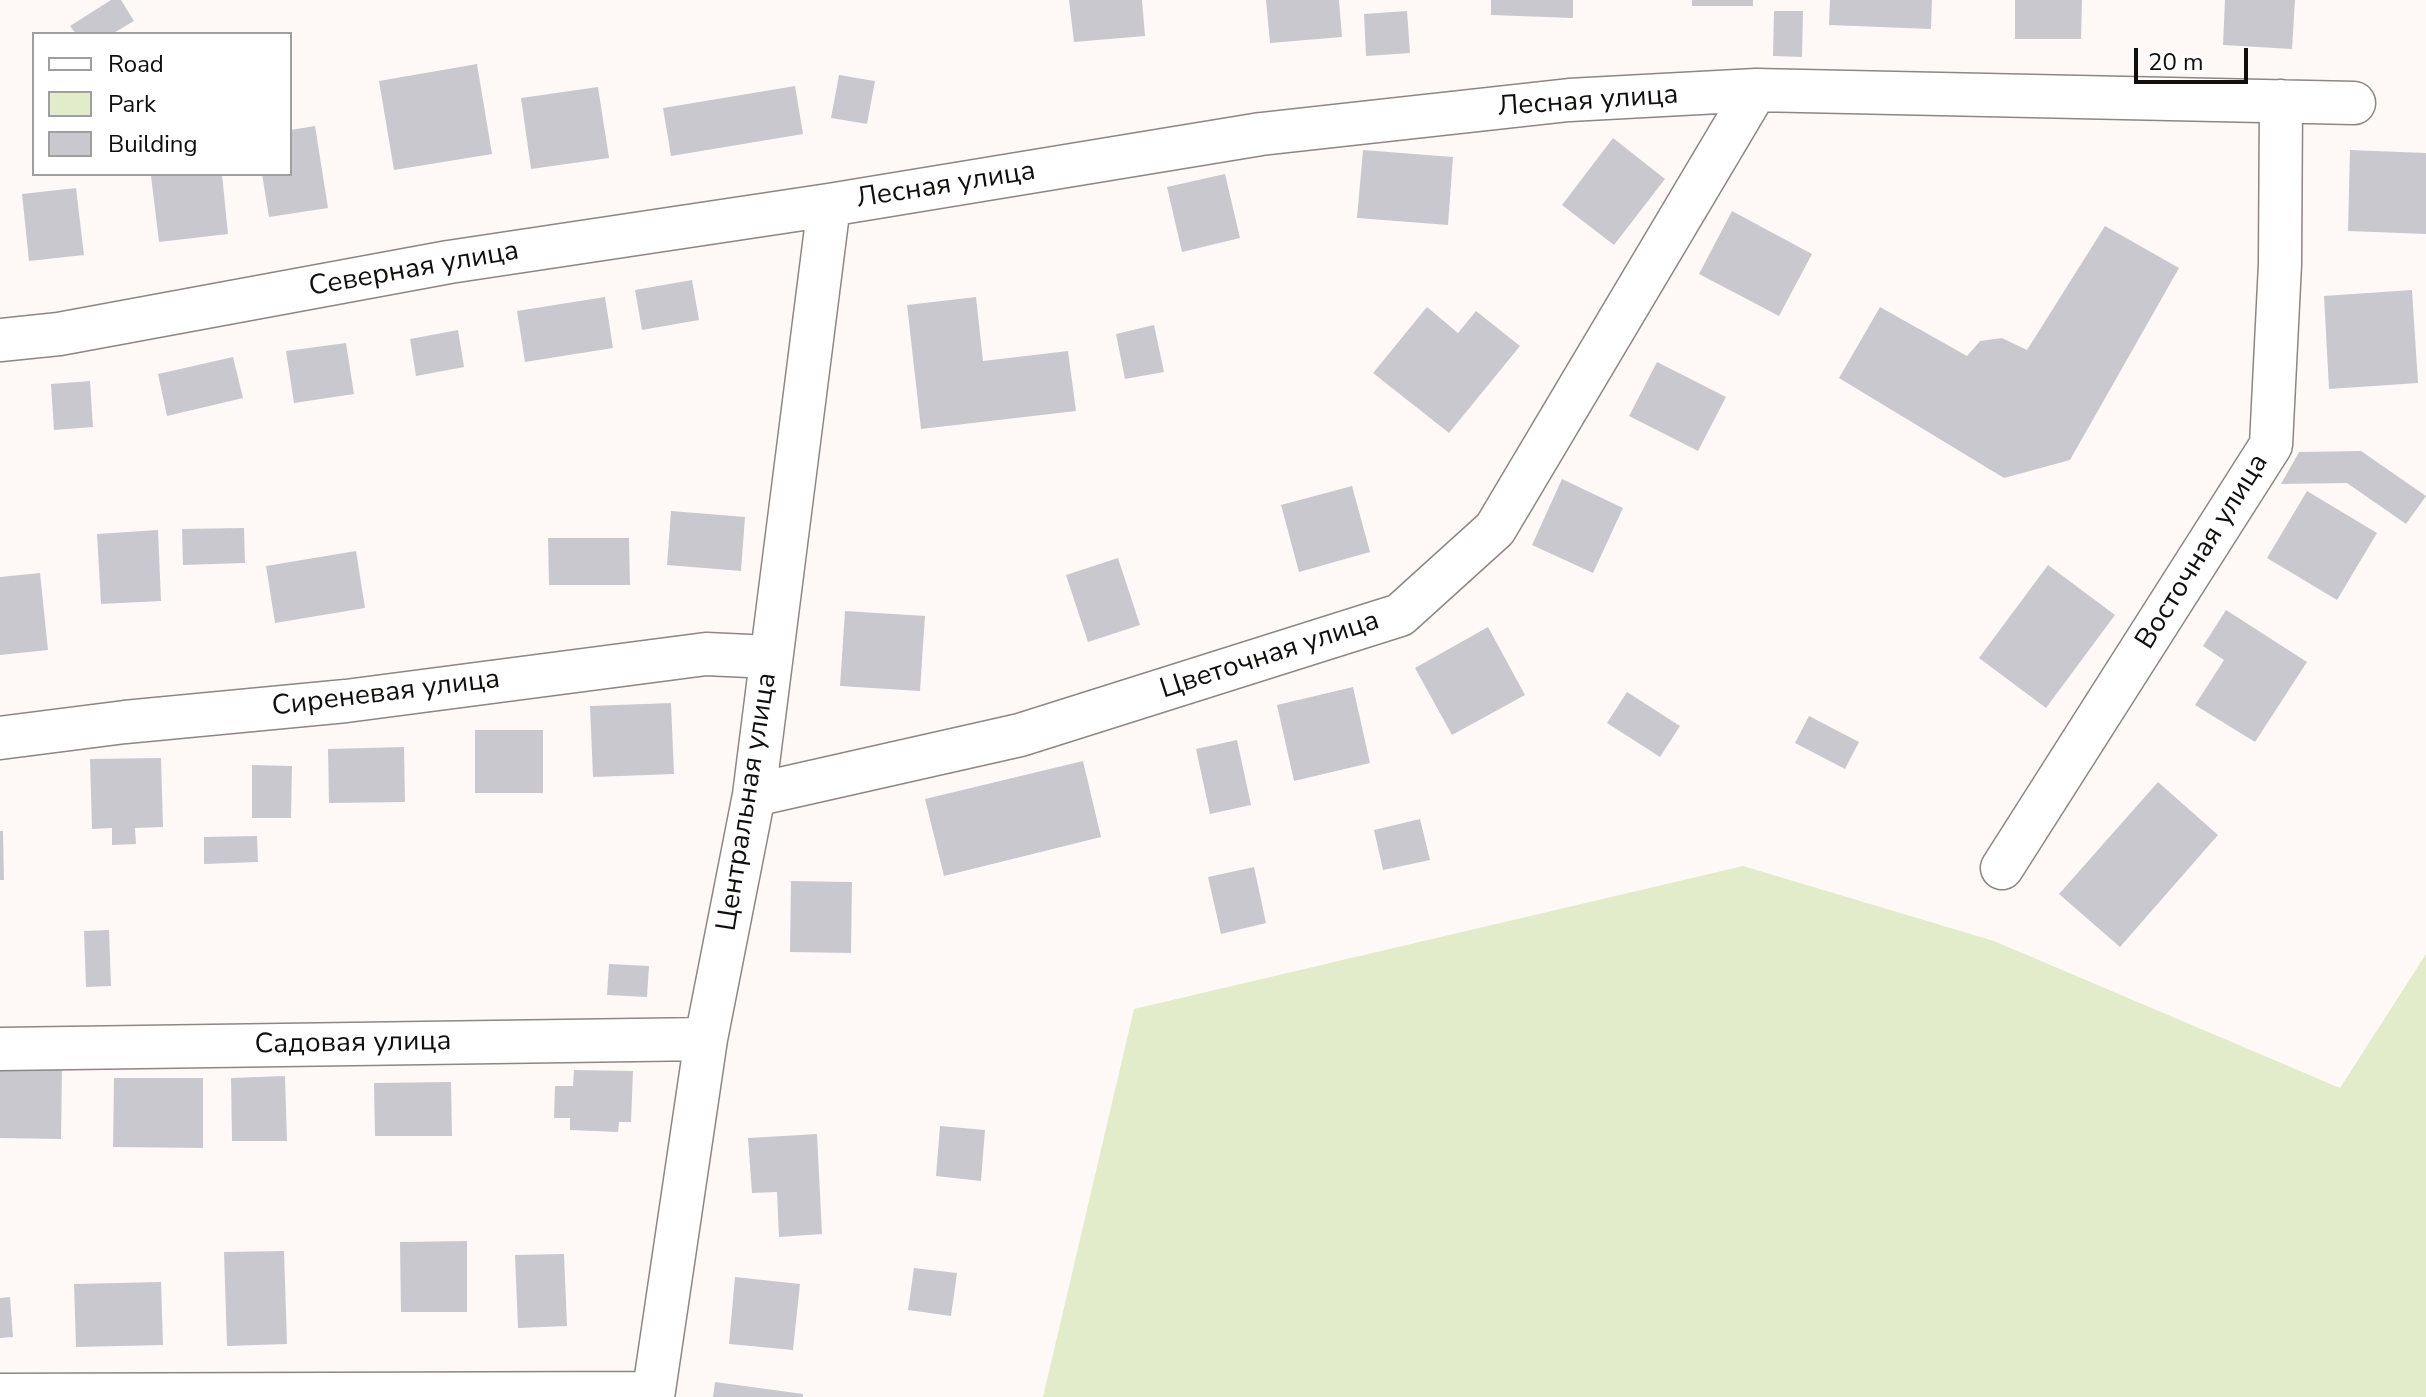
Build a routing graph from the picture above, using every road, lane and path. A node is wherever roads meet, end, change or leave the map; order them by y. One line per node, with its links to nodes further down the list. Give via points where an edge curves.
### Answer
1 (1756, 90): 2 (street, Лесная улица); 4 (street, Лесная улица, via 1569,100 1261,134); 8 (street, Цветочная улица, via 1495,529 1400,615 1020,735)
2 (2281, 101): 3 (street, Лесная улица); 9 (street, Восточная улица, via 2271,445)
3 (2354, 103)
4 (829, 205): 5 (street, Северная улица, via 449,262 59,334); 6 (street, Центральная улица)
5 (0, 340)
6 (771, 657): 7 (street, Сиреневая улица, via 706,654 346,701); 8 (street, Центральная улица)
7 (0, 738)
8 (754, 795): 10 (street, Центральная улица)
9 (2002, 868)
10 (706, 1039): 11 (street, Садовая улица); 13 (street, Центральная улица)
11 (0, 1049)
12 (0, 1395): 13 (street)
13 (653, 1395)

